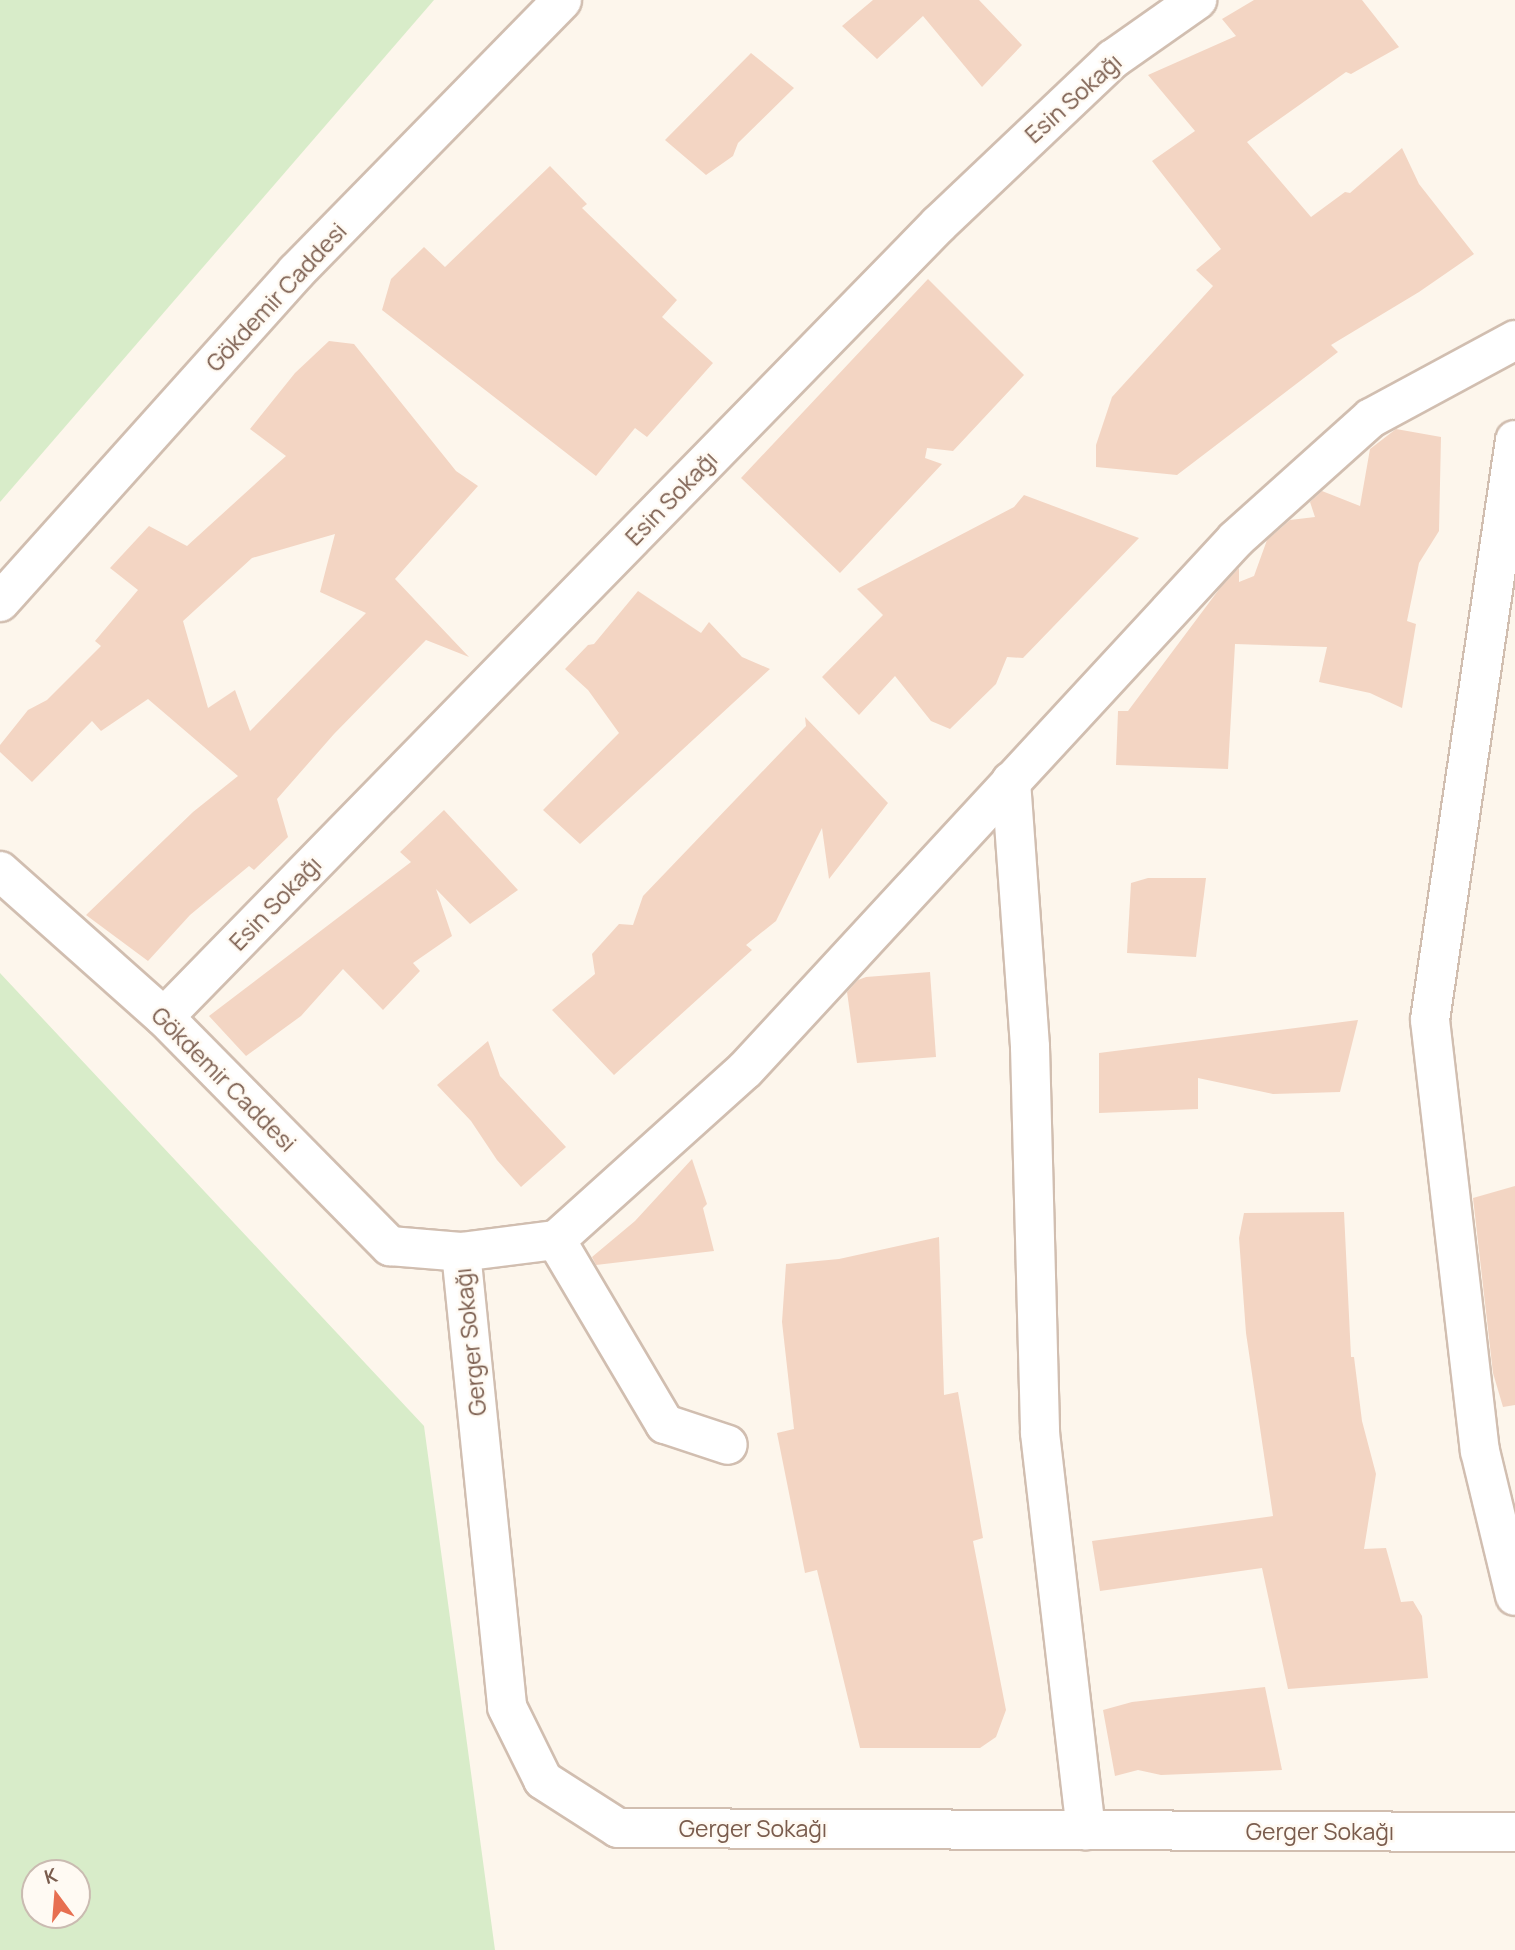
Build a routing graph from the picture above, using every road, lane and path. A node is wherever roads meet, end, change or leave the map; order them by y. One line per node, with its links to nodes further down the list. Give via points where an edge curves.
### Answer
1 (562, 0): 5 (street, Gökdemir Caddesi, via 296,272)
2 (1198, 0): 8 (street, Esin Sokağı, via 1113,60 939,223)
3 (1515, 340): 6 (street, via 1371,418 1236,539)
4 (1515, 440): 12 (street, via 1430,1020 1480,1451)
5 (0, 602)
6 (1011, 781): 9 (street, via 745,1070); 13 (street, via 1030,1047 1040,1433)
7 (0, 871): 8 (street, Gökdemir Caddesi)
8 (164, 1017): 10 (street, Gökdemir Caddesi, via 390,1246)
9 (556, 1240): 10 (street, Gökdemir Caddesi); 11 (street, via 665,1424)
10 (461, 1252): 13 (street, Gerger Sokağı, via 507,1707 543,1780 618,1828)
11 (728, 1445)
12 (1515, 1596)
13 (1087, 1830): 14 (street, Gerger Sokağı)
14 (1515, 1832)

